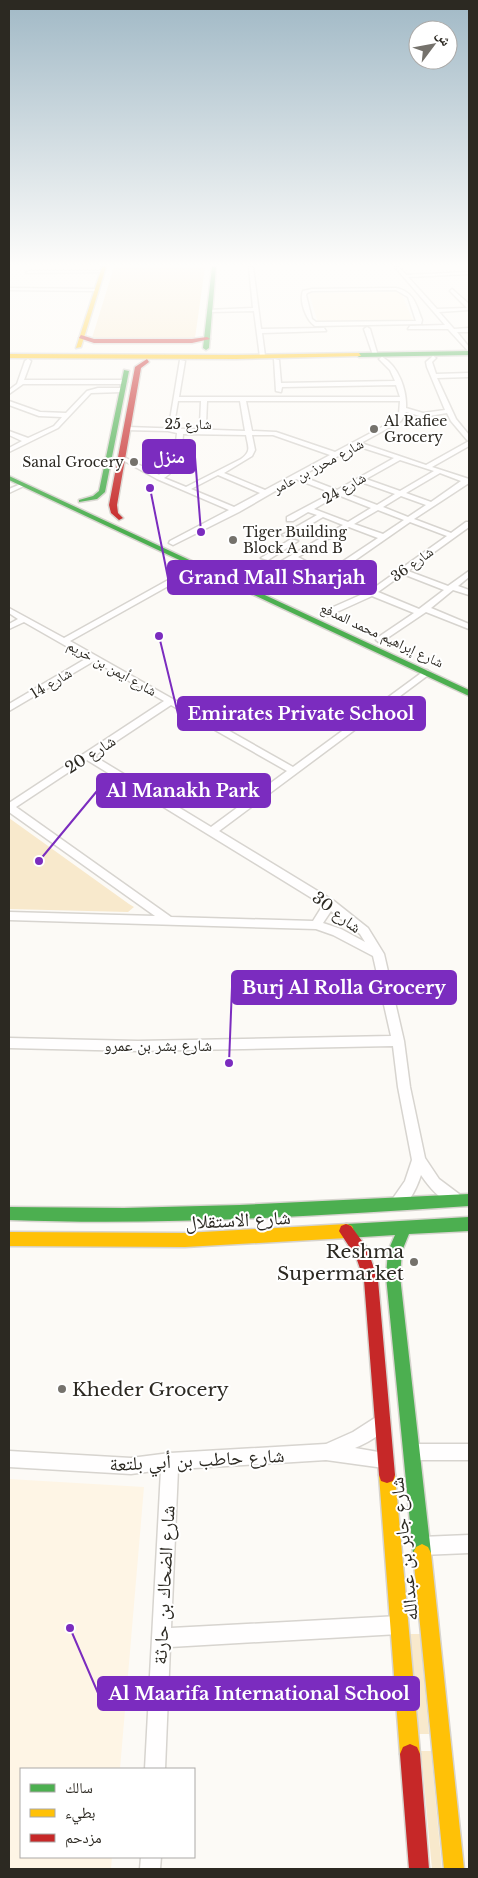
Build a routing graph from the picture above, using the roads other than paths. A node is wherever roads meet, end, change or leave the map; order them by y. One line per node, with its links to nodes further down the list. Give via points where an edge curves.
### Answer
1 (67, 355): 5 (main road)
2 (208, 355): 7 (main road)
3 (421, 355): 8 (main road)
4 (9, 356): 5 (main road)
5 (64, 356): 11 (main road)
6 (262, 356): 7 (main road); 8 (main road)
7 (210, 357): 11 (main road)
8 (379, 357): 10 (main road); 12 (main road); 21 (street, via 391,366)
9 (469, 357): 10 (main road)
10 (433, 358): 18 (street, via 429,362)
11 (149, 359): 15 (main road); 16 (main road); 20 (main road, via 138,367)
12 (276, 360): 16 (main road); 22 (street)
13 (9, 361): 14 (main road)
14 (28, 361): 15 (main road); 19 (street)
15 (119, 361): 20 (main road, via 127,367)
16 (182, 361): 24 (street)
17 (469, 375): 18 (street)
18 (433, 376): 31 (street)
19 (21, 382): 20 (street); 23 (street)
20 (126, 384): 32 (street, via 89,392); 41 (main road); 52 (main road)
21 (398, 384): 22 (street); 28 (street)
22 (279, 385): 27 (street)
23 (9, 392)
24 (175, 399): 25 (street); 37 (street)
25 (204, 399): 26 (street); 38 (street)
26 (243, 399): 27 (street); 42 (street)
27 (280, 399): 28 (street)
28 (403, 399): 30 (street)
29 (9, 403): 32 (street, via 39,414)
30 (405, 409): 31 (street); 33 (street); 36 (street, شارع محرز بن عامر)
31 (448, 409): 34 (street); 35 (street)
32 (68, 415): 45 (street, via 52,430)
33 (422, 415): 34 (street); 36 (street)
34 (432, 415): 35 (street)
35 (453, 420): 46 (street)
36 (396, 423): 47 (street, شارع محرز بن عامر)
37 (171, 424): 38 (street, شارع 25); 41 (street, شارع 25)
38 (203, 425): 39 (street, شارع 25)
39 (212, 425)
40 (239, 425): 42 (street)
41 (127, 426): 43 (street); 50 (main road)
42 (248, 428): 43 (street); 49 (street, via 278,433); 56 (street, via 250,455)
43 (180, 432): 60 (street, via 177,462)
44 (9, 433): 45 (street)
45 (28, 441): 48 (street)
46 (469, 441): 53 (street)
47 (358, 444): 49 (street, شارع محرز بن عامر); 51 (street)
48 (9, 450)
49 (337, 455): 57 (street, شارع محرز بن عامر)
50 (122, 458): 59 (main road); 60 (street)
51 (399, 458): 53 (street); 61 (street, شارع 24)
52 (107, 466): 59 (main road, via 110,477); 69 (main road, via 101,494)
53 (427, 467): 55 (street)
54 (9, 471): 63 (main road, شارع إبراهيم محمد المدفع)
55 (439, 471): 62 (street); 68 (street)
56 (219, 473): 64 (street); 67 (street)
57 (297, 476): 66 (street); 67 (street, شارع محرز بن عامر)
58 (9, 478): 63 (main road, شارع إبراهيم محمد المدفع)
59 (118, 478): 75 (main road, via 113,508)
60 (159, 478): 64 (street)
61 (360, 479): 66 (street, شارع 24); 68 (street)
62 (468, 480): 70 (street)
63 (25, 481): 65 (street); 69 (main road, شارع إبراهيم محمد المدفع); 87 (main road, شارع إبراهيم محمد المدفع)
64 (186, 489): 73 (street)
65 (9, 491)
66 (337, 492): 71 (street); 72 (street, شارع 24)
67 (266, 493): 73 (street, شارع محرز بن عامر)
68 (400, 493): 70 (street); 71 (street)
69 (81, 500): 75 (main road, شارع إبراهيم محمد المدفع)
70 (431, 504): 76 (street)
71 (376, 507): 76 (street); 78 (street)
72 (308, 509): 74 (street); 77 (street, شارع 24)
73 (236, 510): 84 (street, شارع محرز بن عامر)
74 (322, 515): 78 (street); 80 (street)
75 (120, 518): 84 (main road, شارع إبراهيم محمد المدفع)
76 (409, 519): 81 (street); 82 (street)
77 (290, 520)
78 (348, 524): 82 (street); 85 (street)
79 (469, 524): 81 (street, شارع 36)
80 (286, 535)
81 (452, 536): 88 (street, شارع 36)
82 (383, 537): 90 (street)
83 (294, 541): 86 (street)
84 (173, 543): 91 (main road, شارع إبراهيم محمد المدفع)
85 (293, 557): 90 (street); 91 (street)
86 (265, 558)
87 (200, 566): 102 (street); 104 (main road, شارع إبراهيم محمد المدفع)
88 (402, 571): 92 (street); 93 (street, شارع 36)
89 (469, 573): 92 (street)
90 (328, 575): 93 (street)
91 (254, 581): 97 (main road, شارع إبراهيم محمد المدفع)
92 (450, 588): 94 (street); 96 (street)
93 (372, 593): 96 (street); 97 (street, شارع 36)
94 (469, 594)
95 (9, 610): 98 (street, شارع أيمن بن خريم)
96 (422, 610): 100 (street); 101 (street)
97 (326, 614): 101 (main road, شارع إبراهيم محمد المدفع)
98 (24, 618): 99 (street); 102 (street, شارع أيمن بن خريم)
99 (9, 627)
100 (469, 627)
101 (380, 640): 105 (main road, شارع إبراهيم محمد المدفع)
102 (64, 641): 103 (street, شارع أيمن بن خريم)
103 (93, 658): 107 (street, شارع أيمن بن خريم); 108 (street, شارع 14)
104 (428, 673): 106 (main road, شارع إبراهيم محمد المدفع); 110 (street)
105 (469, 681)
106 (469, 693)
107 (171, 701): 109 (street, شارع 20); 110 (street, شارع أيمن بن خريم)
108 (9, 708)
109 (87, 756): 111 (street, شارع 20); 112 (street, شارع 30)
110 (294, 771): 112 (street)
111 (9, 807): 115 (street)
112 (211, 832): 113 (street, شارع 30)
113 (330, 904): 116 (street); 117 (street, شارع 30, via 364,931)
114 (9, 916): 115 (street)
115 (168, 920): 116 (street)
116 (316, 925): 117 (street, via 337,932)
117 (378, 954): 118 (street, شارع 30)
118 (398, 1041): 119 (street, شارع بشر بن عمرو, via 138,1046); 120 (street, شارع 30)
119 (9, 1043)
120 (419, 1160): 121 (street, شارع 30, via 434,1183); 122 (street, via 411,1184)
121 (463, 1200): 122 (main road, شارع الاستقلال)
122 (395, 1205): 123 (main road, شارع الاستقلال, via 202,1214)
123 (9, 1214)
124 (469, 1224): 125 (main road, شارع الاستقلال)
125 (404, 1228): 126 (main road, شارع الاستقلال); 130 (main road, شارع جابر بن عبدالله, via 395,1247 392,1265)
126 (346, 1231): 127 (main road, شارع الاستقلال, via 185,1240); 128 (main road, شارع جابر بن عبدالله, via 362,1253 369,1271)
127 (9, 1239)
128 (387, 1384): 129 (main road, شارع جابر بن عبدالله); 130 (main road)
129 (381, 1422): 131 (street, شارع حاطب بن أبي بلتعة, via 359,1438); 135 (main road, شارع جابر بن عبدالله)
130 (409, 1428): 132 (main road, شارع جابر بن عبدالله)
131 (326, 1452): 135 (street, شارع حاطب بن أبي بلتعة); 136 (street, شارع حاطب بن أبي بلتعة)
132 (412, 1452): 133 (street); 138 (main road, شارع جابر بن عبدالله)
133 (469, 1452)
134 (9, 1459): 136 (street, شارع حاطب بن أبي بلتعة, via 131,1466)
135 (384, 1460): 139 (main road, شارع جابر بن عبدالله)
136 (170, 1461): 140 (street, شارع الضحاك بن حارثة)
137 (469, 1544): 138 (street)
138 (421, 1546): 143 (main road, شارع جابر بن عبدالله)
139 (399, 1625): 140 (street); 142 (main road, شارع جابر بن عبدالله)
140 (161, 1638): 141 (street, شارع الضحاك بن حارثة)
141 (155, 1768)
142 (419, 1869)
143 (454, 1869)

